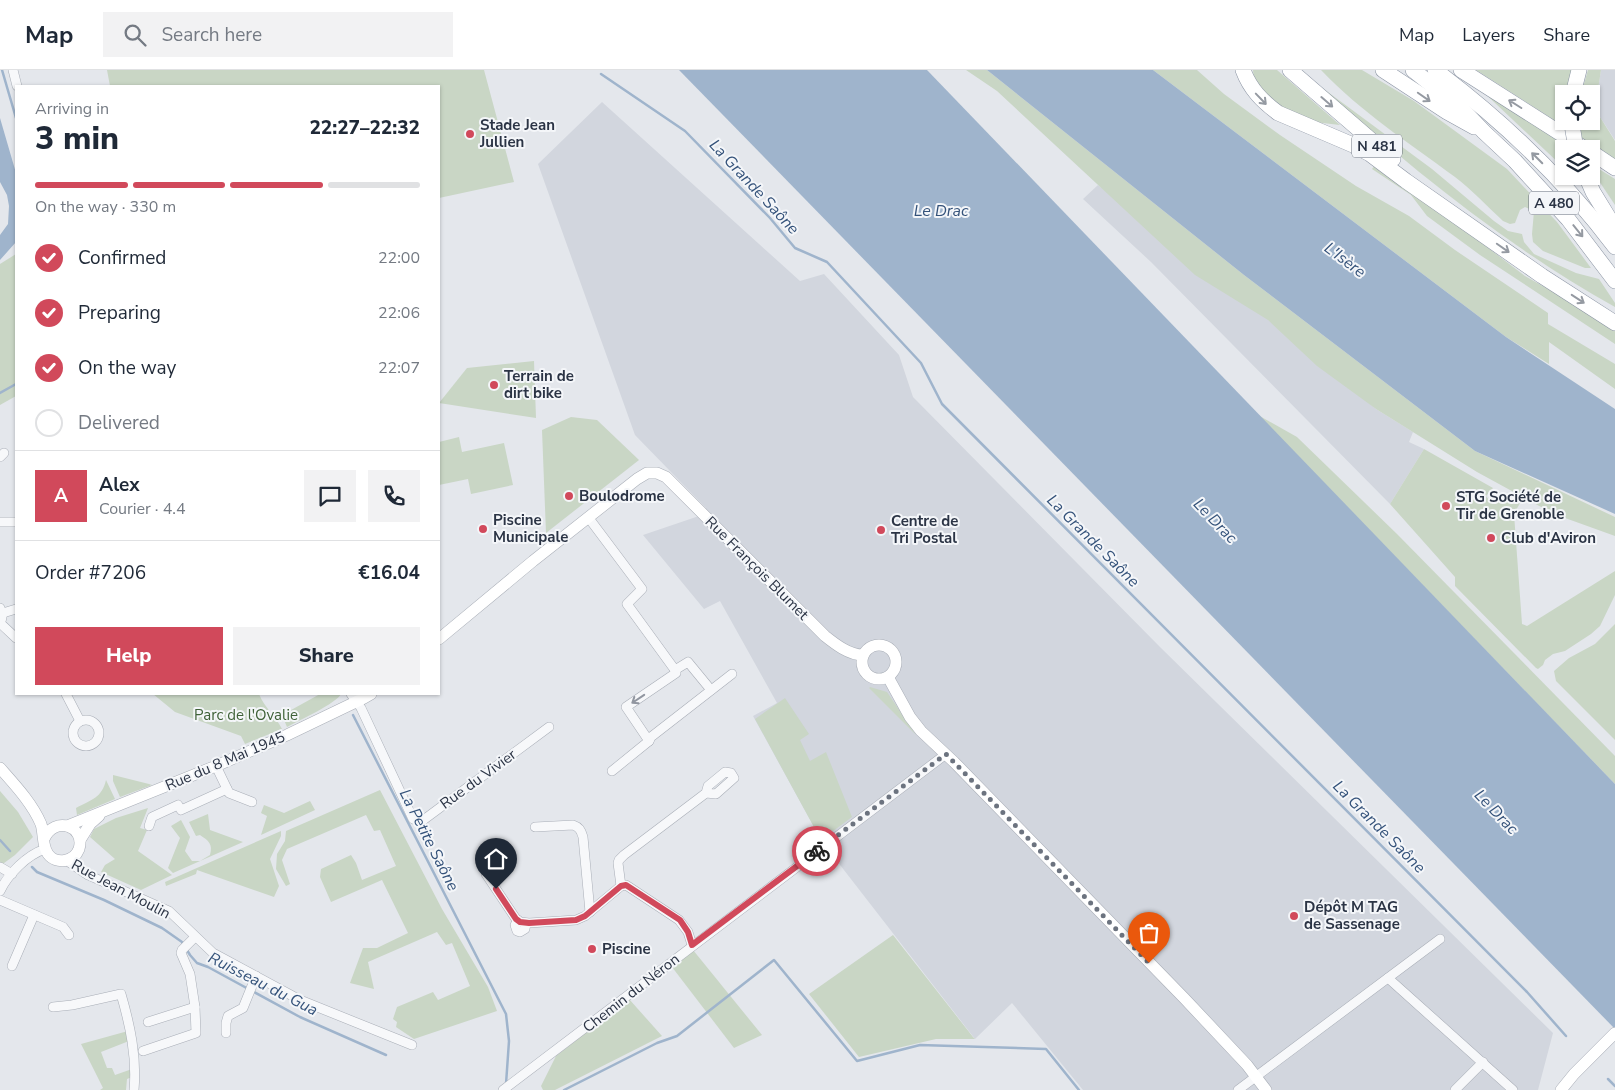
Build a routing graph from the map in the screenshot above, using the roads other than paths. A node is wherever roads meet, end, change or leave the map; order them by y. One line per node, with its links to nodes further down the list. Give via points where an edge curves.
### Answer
1 (13, 70): 9 (street)
2 (1243, 70): 16 (highway, one-way to 16, via 1252,89 1278,113 1370,154)
3 (1290, 70): 16 (highway, N 481, one-way to 16)
4 (1383, 70): 11 (highway, one-way to 11)
5 (1413, 70): 11 (highway, A 480, via 1461,108)
6 (1435, 70): 18 (highway, A 480, one-way to 6, via 1559,179 1517,137)
7 (1461, 70): 12 (highway, one-way to 7)
8 (1578, 70): 10 (highway)
9 (17, 85)
10 (1575, 85)
11 (1484, 132): 19 (highway, A 480, one-way to 19, via 1548,196)
12 (1571, 140)
13 (1600, 158): 14 (highway)
14 (1615, 168)
15 (1590, 185): 17 (highway)
16 (1464, 221): 20 (highway, N 481, one-way to 20)
17 (1615, 228)
18 (1615, 247)
19 (1615, 281)
20 (1615, 323)
21 (588, 517): 28 (street); 29 (street, Rue François Blumet, via 647,473 666,477 825,636 836,645); 30 (street, via 642,589 627,604)
22 (0, 522): 23 (street)
23 (15, 522)
24 (15, 609): 25 (street)
25 (1, 610): 26 (street, via 3,618)
26 (0, 623): 27 (street)
27 (15, 637)
28 (440, 638)
29 (862, 655): 32 (street, via 866,674 877,680); 32 (street, via 874,645 889,647 896,661)
30 (675, 670): 33 (street, via 688,662); 39 (street, one-way to 39, via 676,673 626,707)
31 (732, 674): 33 (street)
32 (888, 677): 40 (street, via 910,717)
33 (711, 690): 39 (street)
34 (67, 695): 37 (street)
35 (366, 695): 36 (street, Rue du 8 Mai 1945)
36 (353, 698): 38 (street, Rue du Vivier, via 361,708 413,819 422,821); 41 (street, Rue du 8 Mai 1945, via 288,735)
37 (80, 721)
38 (549, 727)
39 (649, 741): 43 (street)
40 (946, 754): 66 (street, Chemin du Néron); 78 (street)
41 (216, 766): 44 (street); 47 (street, Rue du 8 Mai 1945)
42 (0, 768): 48 (street)
43 (612, 771)
44 (227, 789): 46 (street); 50 (street, via 180,810 178,805 152,817)
45 (706, 793): 58 (street, via 619,860)
46 (252, 802)
47 (105, 811): 49 (street, Rue du 8 Mai 1945); 52 (street, Rue du 8 Mai 1945, via 90,824)
48 (35, 812): 49 (street); 53 (street, via 42,826)
49 (63, 826): 52 (street, via 75,831); 53 (street, via 50,830)
50 (149, 826)
51 (535, 827): 61 (street, via 573,825 581,831)
52 (80, 840): 54 (street, via 77,853)
53 (45, 844): 54 (street, via 51,858); 56 (street)
54 (66, 860): 64 (street, Rue Jean Moulin, via 93,877 169,911)
55 (0, 867): 56 (street)
56 (12, 874): 59 (street)
57 (486, 874): 61 (street, via 522,921 576,920)
58 (621, 886): 61 (street); 66 (street, via 626,885 680,920)
59 (0, 891)
60 (0, 900): 62 (street)
61 (590, 912)
62 (34, 915): 63 (street, via 63,927); 67 (street)
63 (69, 935)
64 (195, 937): 69 (street, Rue Jean Moulin); 70 (street, via 181,953 190,974)
65 (1440, 939): 68 (street)
66 (692, 945): 79 (street, Chemin du Néron)
67 (12, 966)
68 (1388, 978): 77 (street); 78 (street)
69 (253, 984): 73 (street, via 244,1008 228,1016); 75 (street, Rue Jean Moulin)
70 (195, 1006): 72 (street); 76 (street, via 196,1033)
71 (53, 1007): 80 (street, via 120,994 130,1025 136,1075)
72 (148, 1022)
73 (226, 1033)
74 (1615, 1033): 85 (street)
75 (412, 1045)
76 (142, 1051)
77 (1483, 1062): 83 (street); 84 (street)
78 (1256, 1076): 81 (street); 82 (street)
79 (506, 1088)
80 (134, 1090)
81 (1238, 1090)
82 (1266, 1090)
83 (1455, 1090)
84 (1513, 1090)
85 (1561, 1090)

